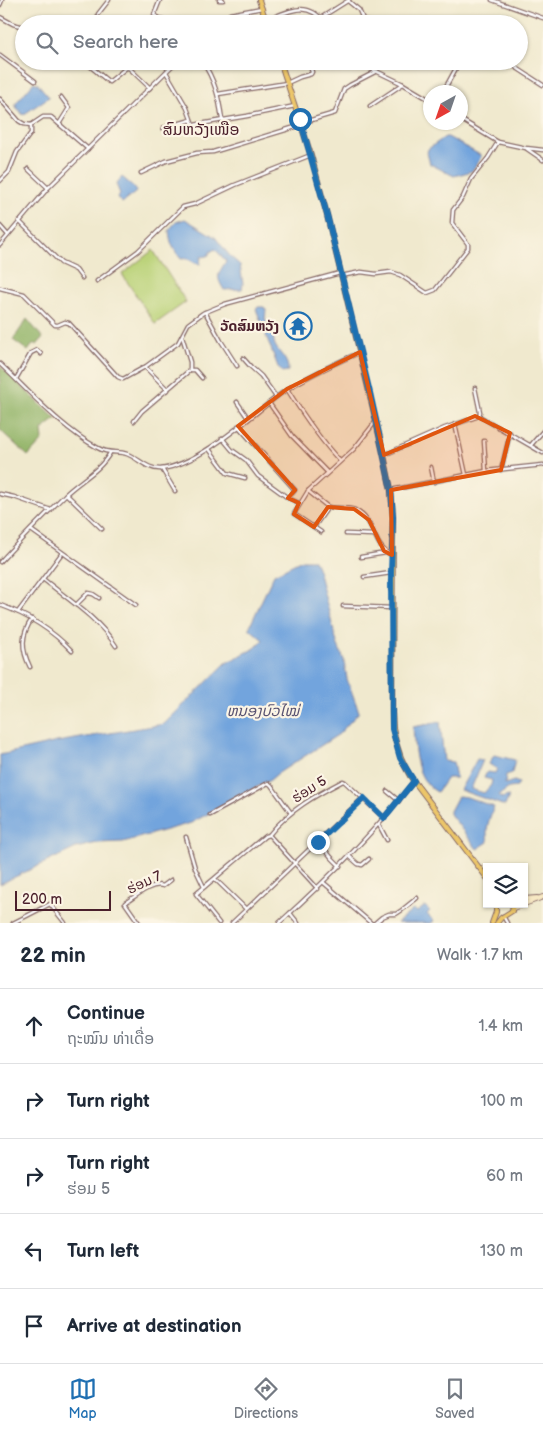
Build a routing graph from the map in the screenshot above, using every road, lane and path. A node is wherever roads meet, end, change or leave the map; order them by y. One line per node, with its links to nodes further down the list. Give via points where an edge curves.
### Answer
1 (2, 0): 7 (street)
2 (109, 0): 9 (street)
3 (160, 0): 11 (street)
4 (259, 0): 8 (main road)
5 (348, 0): 15 (street); 16 (street)
6 (492, 0): 18 (street)
7 (0, 5)
8 (262, 8): 10 (street); 12 (main road)
9 (98, 14)
10 (230, 14)
11 (154, 15)
12 (264, 15)
13 (280, 15): 14 (street, via 304,6 313,8)
14 (320, 15)
15 (325, 15)
16 (361, 15)
17 (0, 17): 19 (street)
18 (543, 18)
19 (15, 24)
20 (0, 55): 21 (street)
21 (15, 66)
22 (20, 70): 33 (street)
23 (95, 70): 24 (street, via 109,82)
24 (124, 70)
25 (131, 70): 38 (street)
26 (207, 70): 39 (street)
27 (283, 70): 34 (main road)
28 (312, 70): 34 (street, via 311,74)
29 (455, 70): 36 (street)
30 (520, 70): 37 (street)
31 (377, 71): 35 (street); 49 (street, via 346,87 336,112)
32 (166, 72): 38 (street); 45 (street)
33 (35, 81)
34 (287, 83): 39 (street); 43 (main road)
35 (403, 84): 40 (street); 44 (street)
36 (447, 85)
37 (543, 85)
38 (150, 88): 54 (street)
39 (218, 94): 46 (street)
40 (423, 96)
41 (61, 97): 48 (street, via 69,108)
42 (0, 99): 50 (street, via 20,122)
43 (295, 106): 46 (street); 49 (main road)
44 (370, 106)
45 (191, 120): 46 (street, via 194,125); 51 (street)
46 (222, 120)
47 (468, 123): 52 (street)
48 (59, 124): 50 (street, via 46,116); 54 (street)
49 (301, 124): 56 (main road); 59 (street, via 212,152 166,161)
50 (30, 125): 60 (street, via 31,133 17,152 9,172)
51 (162, 128)
52 (498, 142): 53 (street); 66 (street, via 453,210 452,223 468,248 435,290 428,293 391,272)
53 (526, 148): 55 (street); 57 (street)
54 (88, 149): 61 (street)
55 (543, 150)
56 (311, 155): 66 (main road); 68 (street, via 183,207 144,245)
57 (543, 160)
58 (28, 169): 61 (street)
59 (141, 173)
60 (0, 181)
61 (48, 188): 62 (street)
62 (19, 221): 64 (street); 67 (street, via 61,263 76,270)
63 (0, 226): 64 (street)
64 (8, 234): 65 (street)
65 (0, 245)
66 (340, 275): 70 (street); 72 (main road)
67 (82, 278)
68 (96, 281)
69 (0, 288): 77 (street, via 24,294 56,325 70,324 120,379)
70 (205, 312): 71 (street, via 188,324); 76 (street)
71 (182, 336): 77 (street, via 178,343); 78 (street)
72 (360, 352): 83 (street); 89 (main road)
73 (42, 354): 80 (street, via 37,350 31,353)
74 (243, 358): 84 (street, via 260,374)
75 (0, 364): 80 (street)
76 (237, 366)
77 (144, 367): 82 (street)
78 (190, 370): 79 (street, via 195,370); 82 (street)
79 (202, 378)
80 (16, 379): 99 (street, via 58,419)
81 (475, 388): 87 (street)
82 (168, 390): 90 (street)
83 (287, 390): 84 (street); 102 (street)
84 (276, 397): 86 (street)
85 (237, 402): 88 (street)
86 (268, 403): 88 (street); 108 (street, via 292,436)
87 (479, 416): 91 (street); 94 (street)
88 (248, 418): 92 (street)
89 (376, 420): 101 (main road); 102 (street, via 354,449)
90 (134, 421)
91 (454, 424): 101 (street); 109 (street)
92 (238, 426): 95 (street); 117 (street, via 295,490)
93 (543, 430): 97 (street)
94 (510, 433): 97 (street); 106 (street)
95 (222, 438): 98 (street); 117 (street, via 258,476)
96 (484, 441): 107 (street)
97 (531, 445): 100 (street)
98 (209, 448): 105 (street); 110 (street, via 227,473)
99 (110, 453): 105 (street, via 125,452 152,468); 116 (street)
100 (543, 453)
101 (384, 455): 112 (main road)
102 (340, 461): 108 (street)
103 (543, 465): 106 (street)
104 (431, 467): 111 (street)
105 (162, 469): 113 (street)
106 (501, 470): 107 (street)
107 (486, 471): 109 (street)
108 (327, 473): 114 (street)
109 (466, 475): 111 (street)
110 (245, 478)
111 (434, 482): 112 (street)
112 (391, 490): 129 (main road)
113 (175, 491)
114 (308, 491): 118 (street); 119 (street)
115 (0, 494): 120 (street)
116 (66, 494): 120 (street); 122 (street)
117 (288, 498): 118 (street)
118 (300, 503): 121 (street, via 294,514)
119 (328, 507): 121 (street); 126 (street, via 354,509 369,520)
120 (50, 510): 123 (street)
121 (314, 527): 124 (street)
122 (102, 529)
123 (31, 530): 127 (street); 131 (street)
124 (321, 532)
125 (346, 534): 126 (street)
126 (374, 535): 128 (street)
127 (62, 553): 134 (street); 138 (street)
128 (386, 553): 129 (street); 130 (street)
129 (392, 554): 132 (main road)
130 (361, 557)
131 (0, 562)
132 (391, 573): 133 (street); 140 (main road)
133 (364, 577)
134 (43, 579): 137 (street); 141 (street)
135 (99, 598): 137 (street, via 88,593)
136 (0, 605): 141 (street)
137 (76, 605): 143 (street, via 110,636)
138 (136, 605)
139 (343, 606): 140 (street)
140 (392, 608): 146 (main road, via 392,729 400,758)
141 (18, 612): 142 (street)
142 (32, 619): 144 (street); 145 (street, via 23,639)
143 (116, 646)
144 (72, 651)
145 (30, 667)
146 (414, 781): 149 (street); 159 (main road)
147 (387, 792): 149 (street)
148 (364, 798): 150 (street, ຮ່ອມ 5, via 343,781); 152 (street, ຮ່ອມ 5); 157 (street)
149 (399, 801): 152 (street)
150 (291, 813): 151 (street, via 268,783); 154 (street, ຮ່ອມ 5)
151 (210, 815)
152 (384, 818): 153 (street)
153 (379, 825): 156 (street); 158 (street)
154 (269, 835): 161 (street); 165 (street, ຮ່ອມ 5)
155 (186, 836): 168 (street)
156 (387, 840)
157 (318, 842): 161 (street); 162 (street)
158 (349, 856): 160 (street, via 362,865); 162 (street)
159 (472, 857): 163 (main road); 164 (main road)
160 (369, 859)
161 (295, 863): 169 (street); 177 (street)
162 (340, 866): 167 (street)
163 (483, 869)
164 (483, 872)
165 (215, 879): 168 (street, ຮ່ອມ 5); 177 (street)
166 (171, 880): 182 (street, ຮ່ອມ 7, via 163,886 152,886 125,902)
167 (324, 883): 169 (street); 187 (street)
168 (204, 887): 183 (street, via 196,894)
169 (318, 889): 178 (street)
170 (417, 898): 187 (street, via 396,914 389,914)
171 (542, 898): 172 (main road); 173 (main road)
172 (528, 899)
173 (528, 903)
174 (496, 908): 188 (main road)
175 (498, 908): 179 (main road)
176 (512, 908): 179 (main road)
177 (246, 909): 184 (street)
178 (290, 913): 185 (street); 186 (street)
179 (505, 915): 189 (main road); 190 (street)
180 (13, 923): 181 (street, via 50,904)
181 (65, 923)
182 (139, 923)
183 (219, 923)
184 (232, 923)
185 (279, 923)
186 (298, 923)
187 (373, 923)
188 (492, 923)
189 (497, 923)
190 (508, 923)

